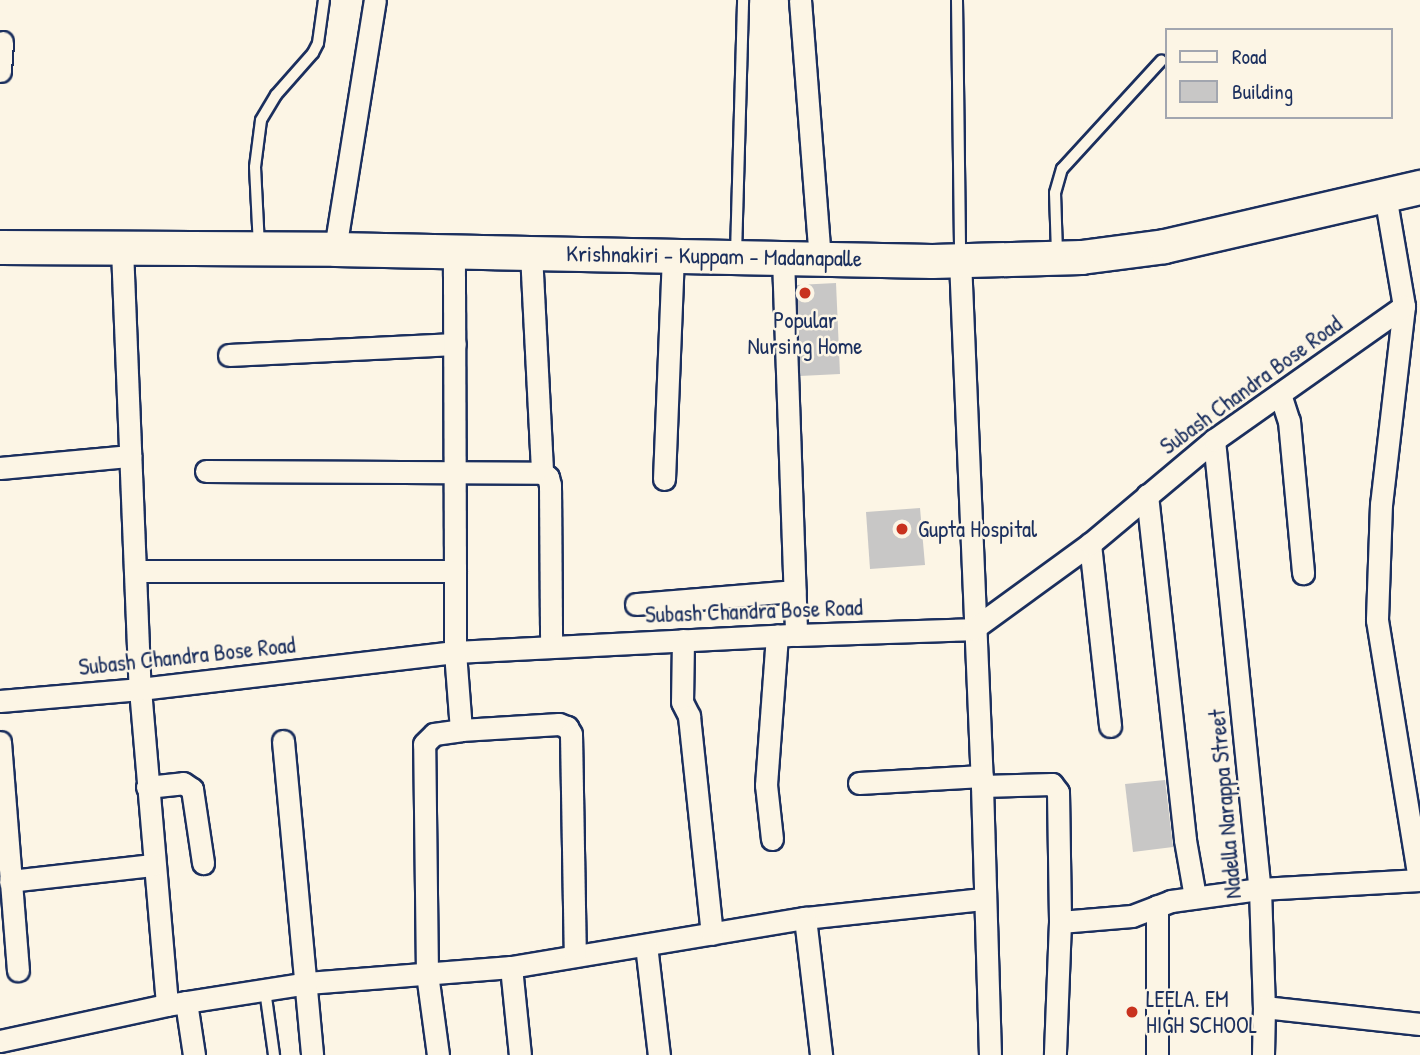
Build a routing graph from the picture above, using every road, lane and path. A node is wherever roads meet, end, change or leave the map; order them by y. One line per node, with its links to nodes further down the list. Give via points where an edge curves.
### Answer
1 (324, 0): 13 (lane, via 313,53 261,120 255,179)
2 (375, 0): 14 (street)
3 (743, 0): 18 (lane)
4 (800, 0): 20 (street)
5 (957, 0): 22 (lane)
6 (2, 42): 8 (street)
7 (1161, 61): 21 (lane, via 1062,169 1055,193)
8 (0, 72)
9 (1420, 187): 10 (main road, Krishnakiri - Kuppam - Madanapalle)
10 (1385, 195): 21 (main road, Krishnakiri - Kuppam - Madanapalle, via 1164,246); 23 (street)
11 (0, 247): 12 (main road, Krishnakiri - Kuppam - Madanapalle)
12 (122, 249): 13 (main road, Krishnakiri - Kuppam - Madanapalle); 28 (street)
13 (260, 249): 14 (main road, Krishnakiri - Kuppam - Madanapalle)
14 (335, 249): 15 (main road, Krishnakiri - Kuppam - Madanapalle)
15 (454, 251): 16 (main road, Krishnakiri - Kuppam - Madanapalle); 24 (street)
16 (531, 253): 17 (main road, Krishnakiri - Kuppam - Madanapalle); 32 (street)
17 (673, 256): 18 (main road, Krishnakiri - Kuppam - Madanapalle); 33 (street)
18 (736, 257): 19 (main road, Krishnakiri - Kuppam - Madanapalle)
19 (783, 258): 20 (main road, Krishnakiri - Kuppam - Madanapalle); 39 (street)
20 (820, 258): 22 (main road, Krishnakiri - Kuppam - Madanapalle)
21 (1057, 258): 22 (main road, Krishnakiri - Kuppam - Madanapalle)
22 (960, 260): 41 (street)
23 (1404, 306): 26 (street, Subash Chandra Bose Road); 59 (street, via 1381,504 1377,620)
24 (455, 344): 25 (street); 30 (street)
25 (229, 355)
26 (1280, 394): 27 (street, Subash Chandra Bose Road); 38 (street, via 1289,421)
27 (1214, 440): 34 (street, Subash Chandra Bose Road); 61 (street, Nadella Narappa Street)
28 (130, 456): 29 (street); 36 (street)
29 (0, 468)
30 (453, 470): 31 (street); 32 (street); 37 (street)
31 (206, 471)
32 (542, 472): 44 (street, via 550,485)
33 (664, 480)
34 (1147, 495): 35 (street, Subash Chandra Bose Road); 62 (street, Nadella Narappa Street)
35 (1090, 544): 41 (street, Subash Chandra Bose Road); 48 (street)
36 (135, 571): 37 (street); 46 (street)
37 (455, 571): 45 (street)
38 (1303, 573)
39 (794, 591): 40 (street); 42 (street)
40 (636, 604)
41 (973, 629): 42 (street, Subash Chandra Bose Road); 52 (street)
42 (786, 635): 43 (street, Subash Chandra Bose Road); 55 (street, via 766,785)
43 (683, 640): 44 (street, Subash Chandra Bose Road); 67 (street, via 682,702 689,716)
44 (551, 646): 45 (street, Subash Chandra Bose Road)
45 (455, 652): 46 (street, Subash Chandra Bose Road); 49 (street)
46 (140, 689): 47 (street, Subash Chandra Bose Road); 54 (street)
47 (0, 701)
48 (1110, 726)
49 (461, 730): 69 (street, via 558,724 571,734); 72 (street, via 434,734 424,744)
50 (283, 741): 73 (street)
51 (0, 743): 56 (street)
52 (982, 781): 53 (street); 63 (street); 66 (street, via 1056,786)
53 (859, 783)
54 (147, 787): 57 (street, via 183,783 192,789); 58 (street)
55 (772, 839)
56 (3, 840): 60 (street)
57 (203, 863)
58 (153, 865): 60 (street); 75 (street)
59 (1419, 880): 61 (street)
60 (10, 881): 71 (street)
61 (1260, 889): 62 (street); 76 (street, Nadella Narappa Street)
62 (1195, 897): 64 (street)
63 (984, 899): 65 (street); 86 (street)
64 (1157, 906): 66 (street, via 1132,916); 88 (street)
65 (805, 919): 67 (street); 85 (street)
66 (1060, 922): 87 (street)
67 (712, 934): 68 (street)
68 (646, 945): 69 (street); 84 (street)
69 (575, 956): 70 (street)
70 (511, 967): 72 (street); 83 (street)
71 (18, 970)
72 (427, 974): 73 (street); 82 (street)
73 (307, 983): 74 (street); 81 (street)
74 (265, 990): 75 (street); 80 (lane)
75 (176, 1003): 78 (street); 79 (street)
76 (1264, 1007): 77 (street); 89 (street, Nadella Narappa Street)
77 (1420, 1024)
78 (0, 1041)
79 (194, 1055)
80 (274, 1055)
81 (312, 1055)
82 (438, 1055)
83 (520, 1055)
84 (659, 1055)
85 (821, 1055)
86 (990, 1055)
87 (1055, 1055)
88 (1157, 1055)
89 (1263, 1055)

